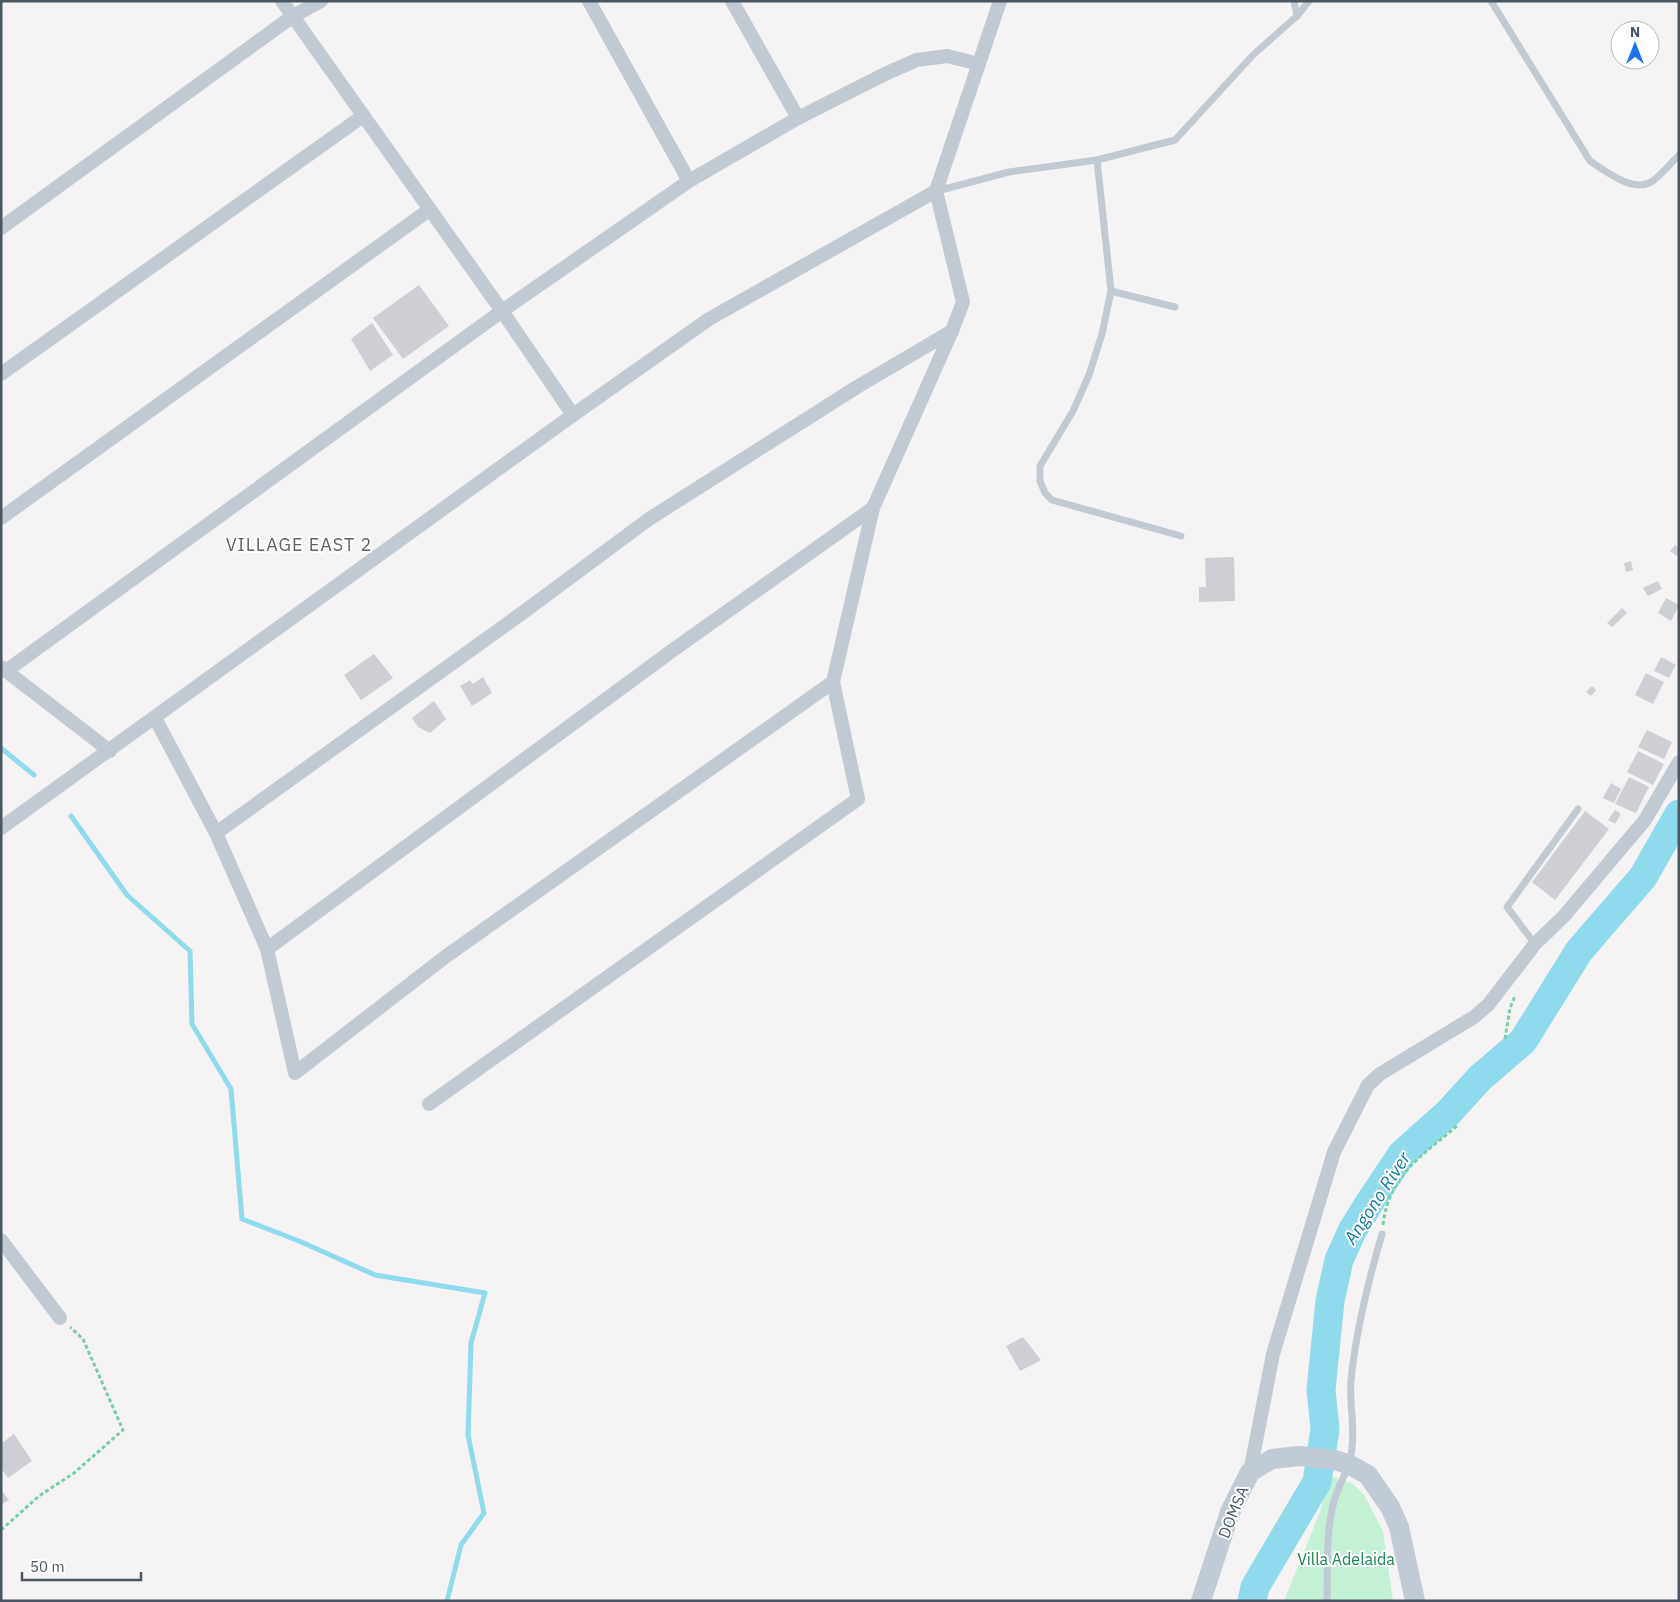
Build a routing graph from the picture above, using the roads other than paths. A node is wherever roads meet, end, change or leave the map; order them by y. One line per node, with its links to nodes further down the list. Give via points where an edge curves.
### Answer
1 (282, 1): 9 (street)
2 (321, 1): 9 (street)
3 (589, 1): 16 (street)
4 (732, 1): 13 (street)
5 (1000, 1): 11 (street)
6 (1294, 1): 10 (lane)
7 (1309, 1): 10 (lane)
8 (1490, 1): 14 (lane, via 1590,161 1635,186 1652,182)
9 (293, 16): 12 (street); 19 (street)
10 (1297, 16): 15 (lane, via 1253,55 1176,140)
11 (979, 64): 13 (street, via 947,56 917,60); 17 (street)
12 (363, 116): 18 (street); 24 (street)
13 (798, 118): 16 (street)
14 (1679, 155)
15 (1097, 160): 17 (lane, via 1008,172); 20 (lane)
16 (689, 181): 22 (street)
17 (936, 191): 23 (street, via 963,302); 25 (street, via 709,319)
18 (429, 210): 22 (street); 27 (street)
19 (1, 228)
20 (1111, 291): 21 (lane); 28 (lane, via 1089,376 1073,411 1040,466 1040,481 1052,500)
21 (1175, 307)
22 (502, 311): 25 (street); 29 (street)
23 (952, 331): 26 (street); 36 (street, via 857,387 649,519)
24 (1, 374)
25 (572, 414): 31 (street)
26 (873, 508): 30 (street); 38 (street, via 673,650)
27 (1, 518)
28 (1181, 536)
29 (3, 669): 32 (street)
30 (833, 682): 38 (street, via 445,957 295,1073); 39 (street, via 858,799)
31 (155, 718): 32 (street); 36 (street)
32 (110, 750): 35 (street)
33 (1679, 762): 37 (street, via 1645,820 1564,916)
34 (1578, 809): 37 (lane, via 1507,907)
35 (1, 828)
36 (216, 833): 38 (street)
37 (1536, 944): 44 (street, via 1488,1005 1474,1017 1380,1074 1368,1085 1334,1152 1273,1354)
38 (267, 949)
39 (429, 1104)
40 (1382, 1234): 43 (lane, via 1358,1329 1351,1381 1353,1447)
41 (1, 1240): 42 (street)
42 (60, 1318)
43 (1342, 1463): 44 (main road, DOMSA, via 1298,1456 1272,1460); 46 (lane, via 1330,1526); 47 (main road, DOMSA, via 1368,1475 1390,1508 1399,1527)
44 (1250, 1472): 45 (main road, DOMSA, via 1230,1512)
45 (1201, 1601)
46 (1327, 1601)
47 (1415, 1601)

